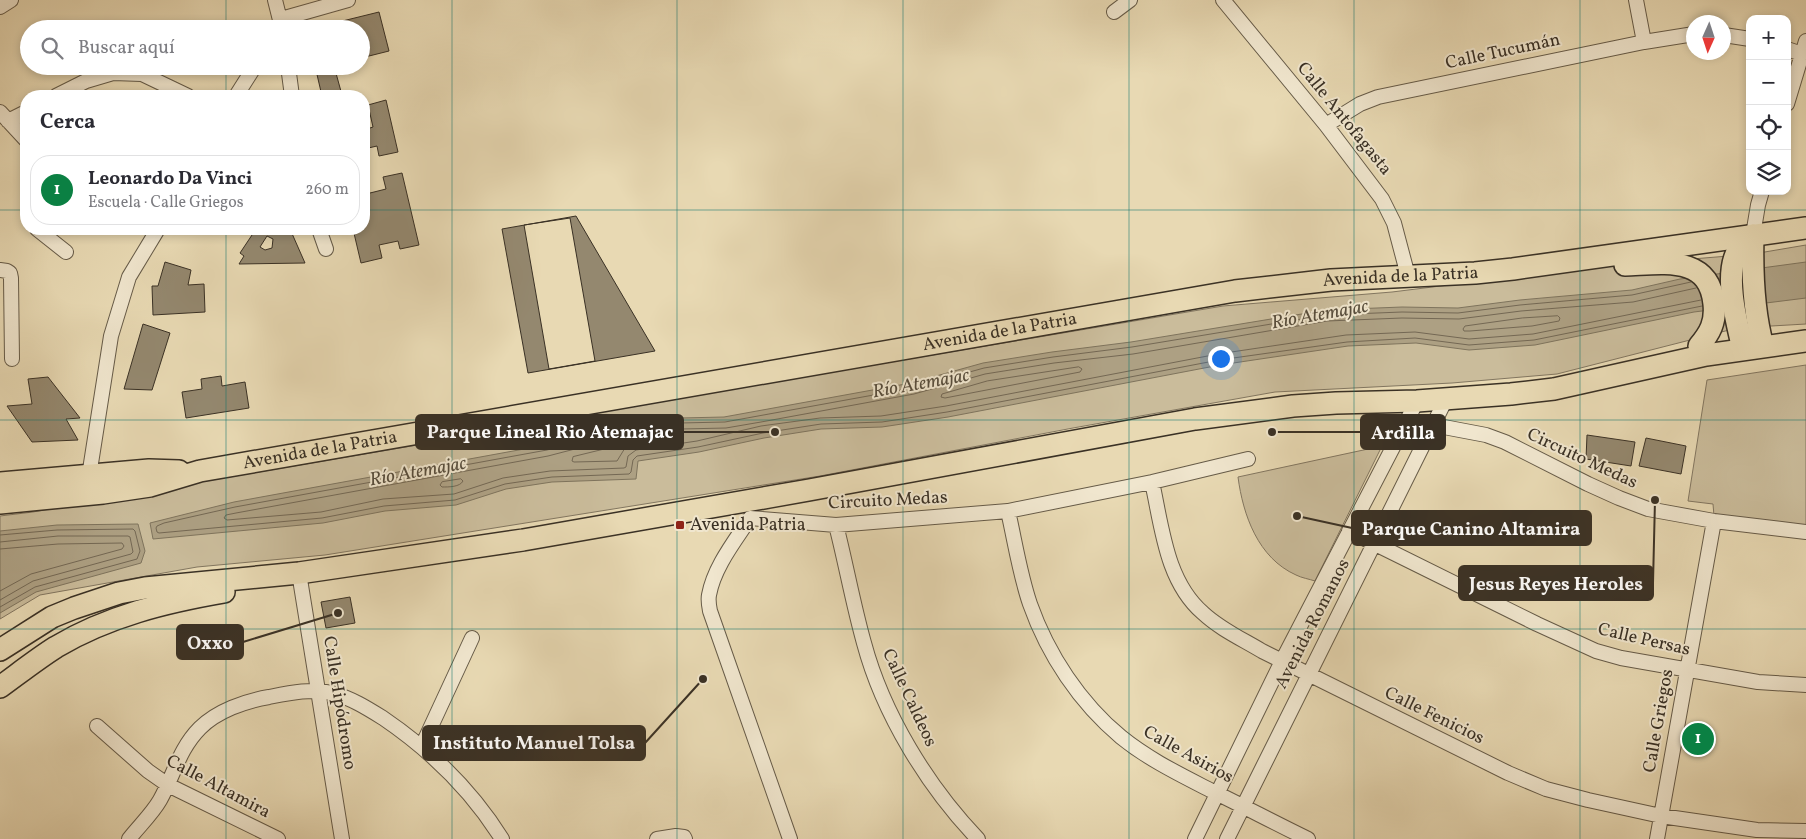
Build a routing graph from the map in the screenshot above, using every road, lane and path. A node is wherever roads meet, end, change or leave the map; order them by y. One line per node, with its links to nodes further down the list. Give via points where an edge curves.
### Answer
1 (11, 0): 7 (street)
2 (263, 0): 9 (street)
3 (348, 0): 9 (street)
4 (1130, 0): 8 (street)
5 (1223, 0): 27 (street, Calle Antofagasta)
6 (1636, 0): 13 (street)
7 (0, 7)
8 (1114, 12)
9 (278, 17)
10 (1686, 35): 13 (street, Calle Tucumán)
11 (1731, 36): 12 (street)
12 (1746, 38)
13 (1644, 42): 27 (street, Calle Tucumán, via 1378,97)
14 (1804, 47): 15 (street); 24 (street)
15 (1791, 49)
16 (106, 75): 20 (street)
17 (144, 75): 21 (street)
18 (249, 75): 22 (street)
19 (289, 75): 23 (street)
20 (68, 90)
21 (175, 90)
22 (240, 90)
23 (291, 90)
24 (1791, 91)
25 (20, 113): 26 (street)
26 (4, 116): 28 (street)
27 (1326, 125): 39 (street, Calle Antofagasta, via 1382,198 1394,223)
28 (20, 133)
29 (1761, 195): 34 (street)
30 (1806, 228): 34 (main road, Avenida de la Patria)
31 (45, 235): 36 (street)
32 (151, 235): 51 (street, via 129,277 111,336)
33 (321, 235): 35 (street)
34 (1748, 247): 37 (main road, Avenida de la Patria); 40 (main road, via 1732,278)
35 (326, 249)
36 (66, 252)
37 (1560, 262): 39 (main road, Avenida de la Patria); 42 (main road, via 1676,265 1690,267 1702,274 1711,286 1714,322 1709,335)
38 (0, 270): 43 (street, via 10,273 11,278)
39 (1408, 276): 50 (main road, Avenida de la Patria, via 1331,280 1235,291)
40 (1750, 337): 41 (main road); 42 (main road); 44 (main road)
41 (1806, 341)
42 (1699, 346): 44 (main road, via 1624,362)
43 (12, 359)
44 (1585, 382): 45 (main road, via 1520,393)
45 (1446, 399): 46 (main road); 48 (street, Avenida Romanos)
46 (1417, 401): 47 (street, Avenida Romanos); 55 (main road, via 1327,403 1247,411)
47 (1407, 420): 48 (street, Circuito Medas); 59 (street, Avenida Romanos)
48 (1434, 425): 57 (street, Circuito Medas, via 1486,435 1504,442 1596,488 1648,509); 61 (street, Avenida Romanos)
49 (1248, 459): 52 (street, Circuito Medas)
50 (200, 471): 51 (main road, Avenida de la Patria, via 149,470); 54 (main road, Avenida de la Patria, via 150,486)
51 (89, 476): 53 (main road, Avenida de la Patria)
52 (1152, 482): 56 (street, Circuito Medas); 65 (street, Calle Fenicios, via 1168,554 1178,582 1188,597 1228,632)
53 (0, 483)
54 (0, 503)
55 (742, 511): 58 (street, Circuito Medas); 62 (main road); 84 (street, via 712,583 708,597 710,611)
56 (1008, 512): 58 (street, Circuito Medas); 74 (street, Calle Asirios, via 1029,603 1052,654 1073,686 1122,738 1153,760)
57 (1714, 521): 60 (street, Circuito Medas); 66 (street, Calle Griegos)
58 (836, 525): 85 (street, Calle Caldeos, via 864,644 881,692 932,785)
59 (1349, 532): 61 (street, Calle Persas); 65 (street, Avenida Romanos)
60 (1806, 532)
61 (1374, 544): 66 (street, Calle Persas, via 1596,651); 67 (street, Avenida Romanos)
62 (299, 573): 64 (main road, via 119,593 52,617); 69 (main road, via 251,588 152,607 118,618 56,647); 70 (street, Calle Hipódromo)
63 (472, 638): 72 (street)
64 (0, 650)
65 (1282, 661): 67 (street, Calle Fenicios); 74 (street, Avenida Romanos)
66 (1687, 670): 68 (street, Calle Persas, via 1758,682); 76 (street, Calle Griegos)
67 (1309, 674): 75 (street, Avenida Romanos); 76 (street, Calle Fenicios, via 1546,789)
68 (1806, 685)
69 (0, 688)
70 (318, 691): 72 (street, via 352,700); 73 (street, via 286,693 225,711 202,726 186,744); 80 (street, Calle Hipódromo)
71 (97, 726): 73 (street, Calle Altamira)
72 (422, 746): 81 (street, via 466,791)
73 (168, 785): 78 (street); 79 (street, Calle Altamira)
74 (1217, 793): 75 (street, Calle Asirios); 86 (street, Avenida Romanos)
75 (1243, 806): 87 (street, Avenida Romanos); 88 (street, Calle Asirios)
76 (1661, 816): 77 (street, Calle Fenicios, via 1757,830); 89 (street, Calle Griegos)
77 (1806, 831)
78 (130, 839)
79 (278, 839)
80 (342, 839)
81 (502, 839)
82 (657, 839): 83 (street, via 676,836)
83 (685, 839)
84 (790, 839)
85 (978, 839)
86 (1195, 839)
87 (1226, 839)
88 (1308, 839)
89 (1657, 839)

